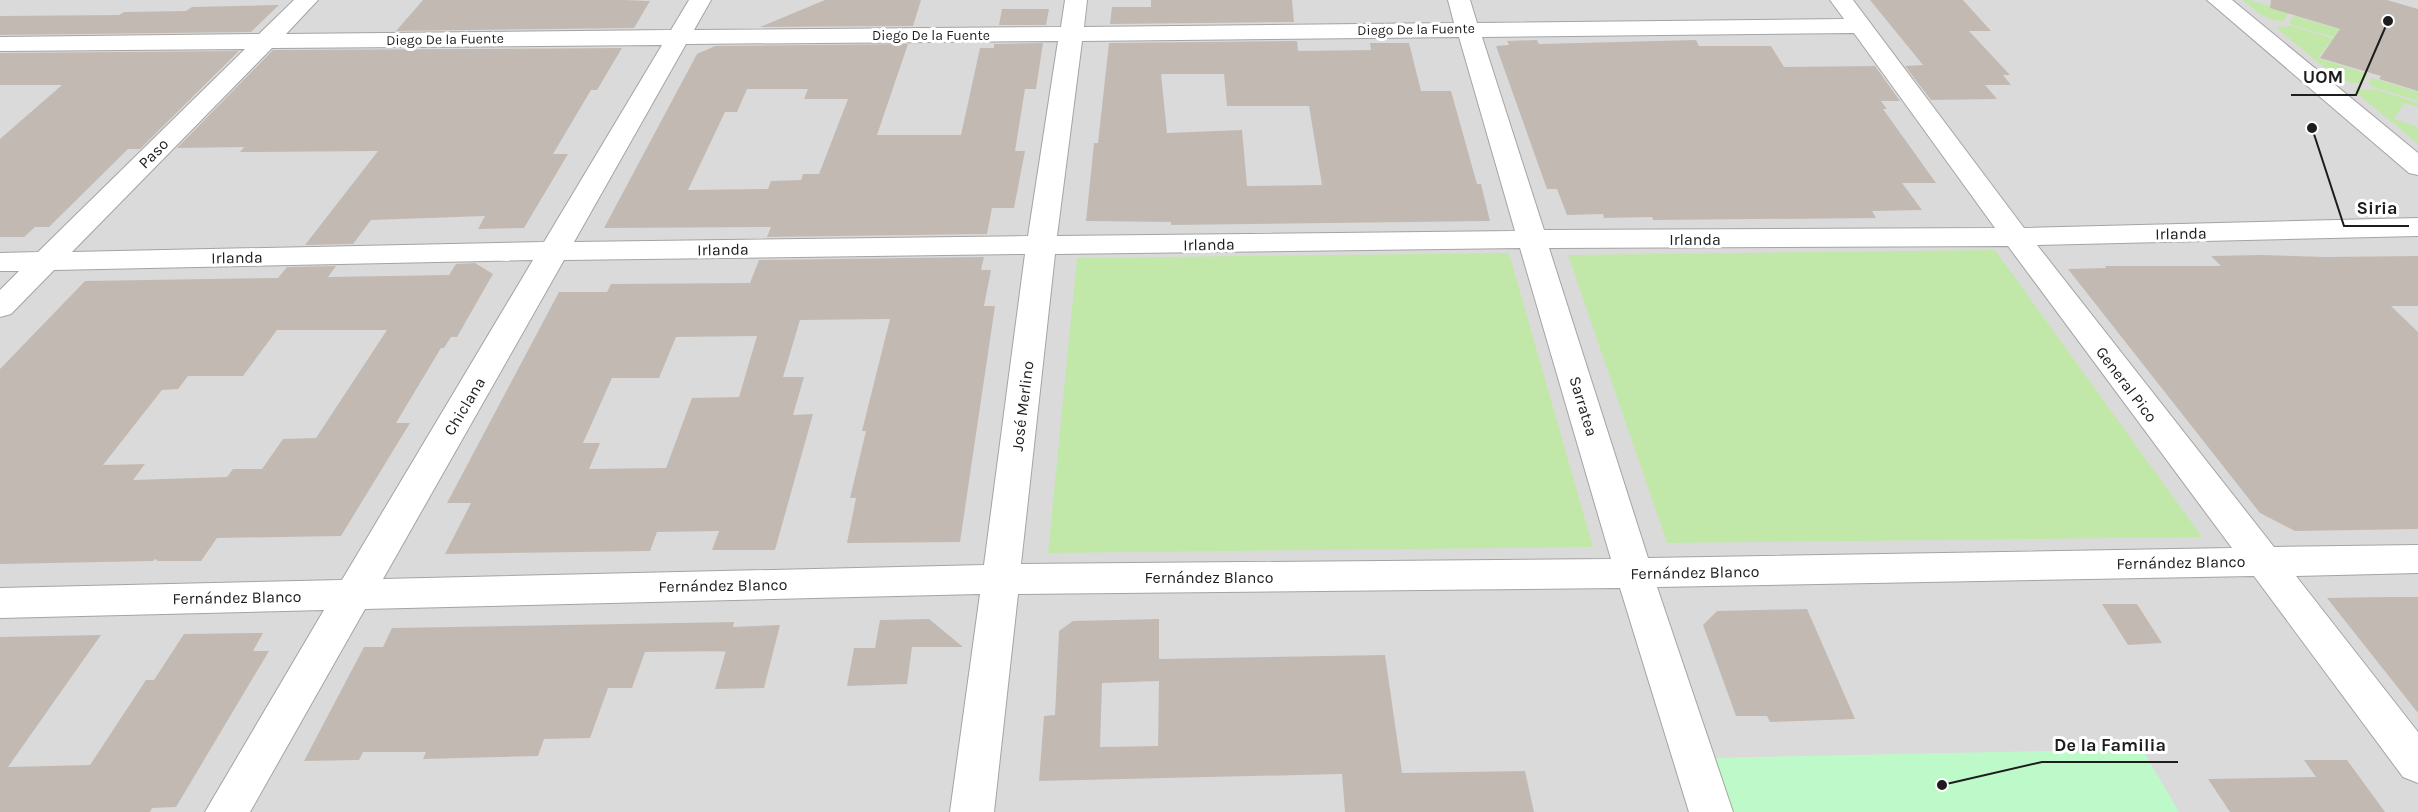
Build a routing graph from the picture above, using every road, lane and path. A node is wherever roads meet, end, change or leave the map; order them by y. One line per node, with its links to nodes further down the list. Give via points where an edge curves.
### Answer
1 (307, 0): 10 (street, Paso)
2 (700, 0): 9 (street, Chiclana)
3 (1076, 0): 8 (street, José Merlino)
4 (1841, 0): 7 (street, General Pico)
5 (2218, 0): 12 (street)
6 (1464, 14): 7 (street, Diego De la Fuente); 8 (street, Diego De la Fuente); 15 (street, Sarratea)
7 (1861, 26): 14 (street, General Pico)
8 (1072, 34): 9 (street, Diego De la Fuente); 16 (street, José Merlino)
9 (680, 36): 10 (street, Diego De la Fuente); 17 (street, Chiclana)
10 (264, 42): 11 (street, Diego De la Fuente); 18 (street, Paso)
11 (0, 44)
12 (2418, 167)
13 (2418, 227): 14 (street, Irlanda)
14 (2016, 237): 15 (street, Irlanda); 22 (street, General Pico)
15 (1533, 239): 16 (street, Irlanda); 23 (street, Sarratea)
16 (1041, 246): 17 (street, Irlanda); 24 (street, José Merlino)
17 (556, 251): 18 (street, Irlanda); 25 (street, Chiclana)
18 (45, 261): 19 (street, Irlanda); 20 (street, Paso)
19 (0, 262)
20 (0, 307)
21 (2418, 559): 22 (street, Fernández Blanco)
22 (2263, 561): 23 (street, Fernández Blanco); 27 (street, General Pico)
23 (1634, 573): 24 (street, Fernández Blanco); 30 (street, Sarratea)
24 (1002, 579): 25 (street, Fernández Blanco); 29 (street, José Merlino)
25 (353, 594): 26 (street, Fernández Blanco); 28 (street, Chiclana)
26 (0, 603)
27 (2418, 764)
28 (227, 812)
29 (972, 812)
30 (1711, 812)

